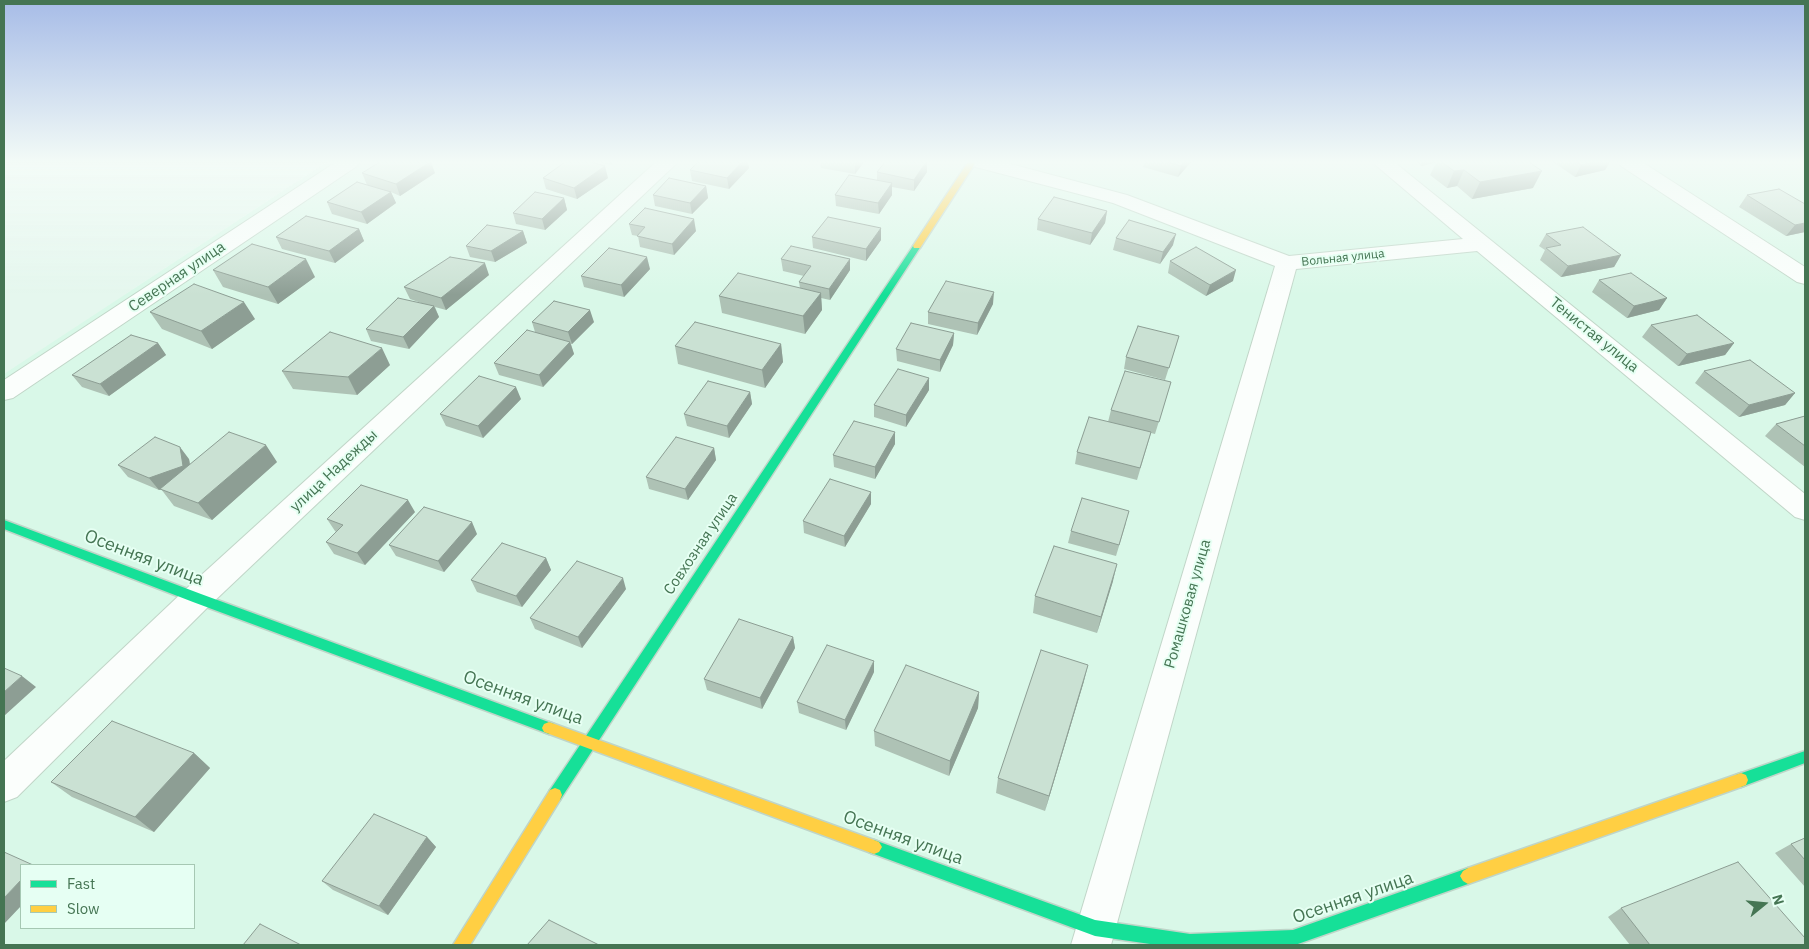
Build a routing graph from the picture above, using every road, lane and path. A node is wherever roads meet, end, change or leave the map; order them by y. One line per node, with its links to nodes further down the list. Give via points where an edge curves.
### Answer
1 (283, 206): 10 (street, Северная улица)
2 (620, 206): 13 (street, улица Надежды)
3 (943, 206): 14 (street, Совхозная улица)
4 (1141, 206): 8 (street, Вольная улица)
5 (1437, 206): 7 (street, Тенистая улица)
6 (1696, 206): 9 (street)
7 (1484, 244): 8 (street, Вольная улица); 11 (street, Тенистая улица)
8 (1287, 263): 17 (street, Ромашковая улица)
9 (1805, 277)
10 (4, 392)
11 (1805, 509)
12 (4, 524): 13 (street, Осенняя улица)
13 (197, 598): 14 (street, Осенняя улица); 16 (street, улица Надежды)
14 (589, 740): 17 (street, Осенняя улица); 18 (street, Совхозная улица)
15 (1805, 757): 17 (street, Осенняя улица, via 1294,938 1190,942)
16 (4, 784)
17 (1093, 936)
18 (461, 945)

